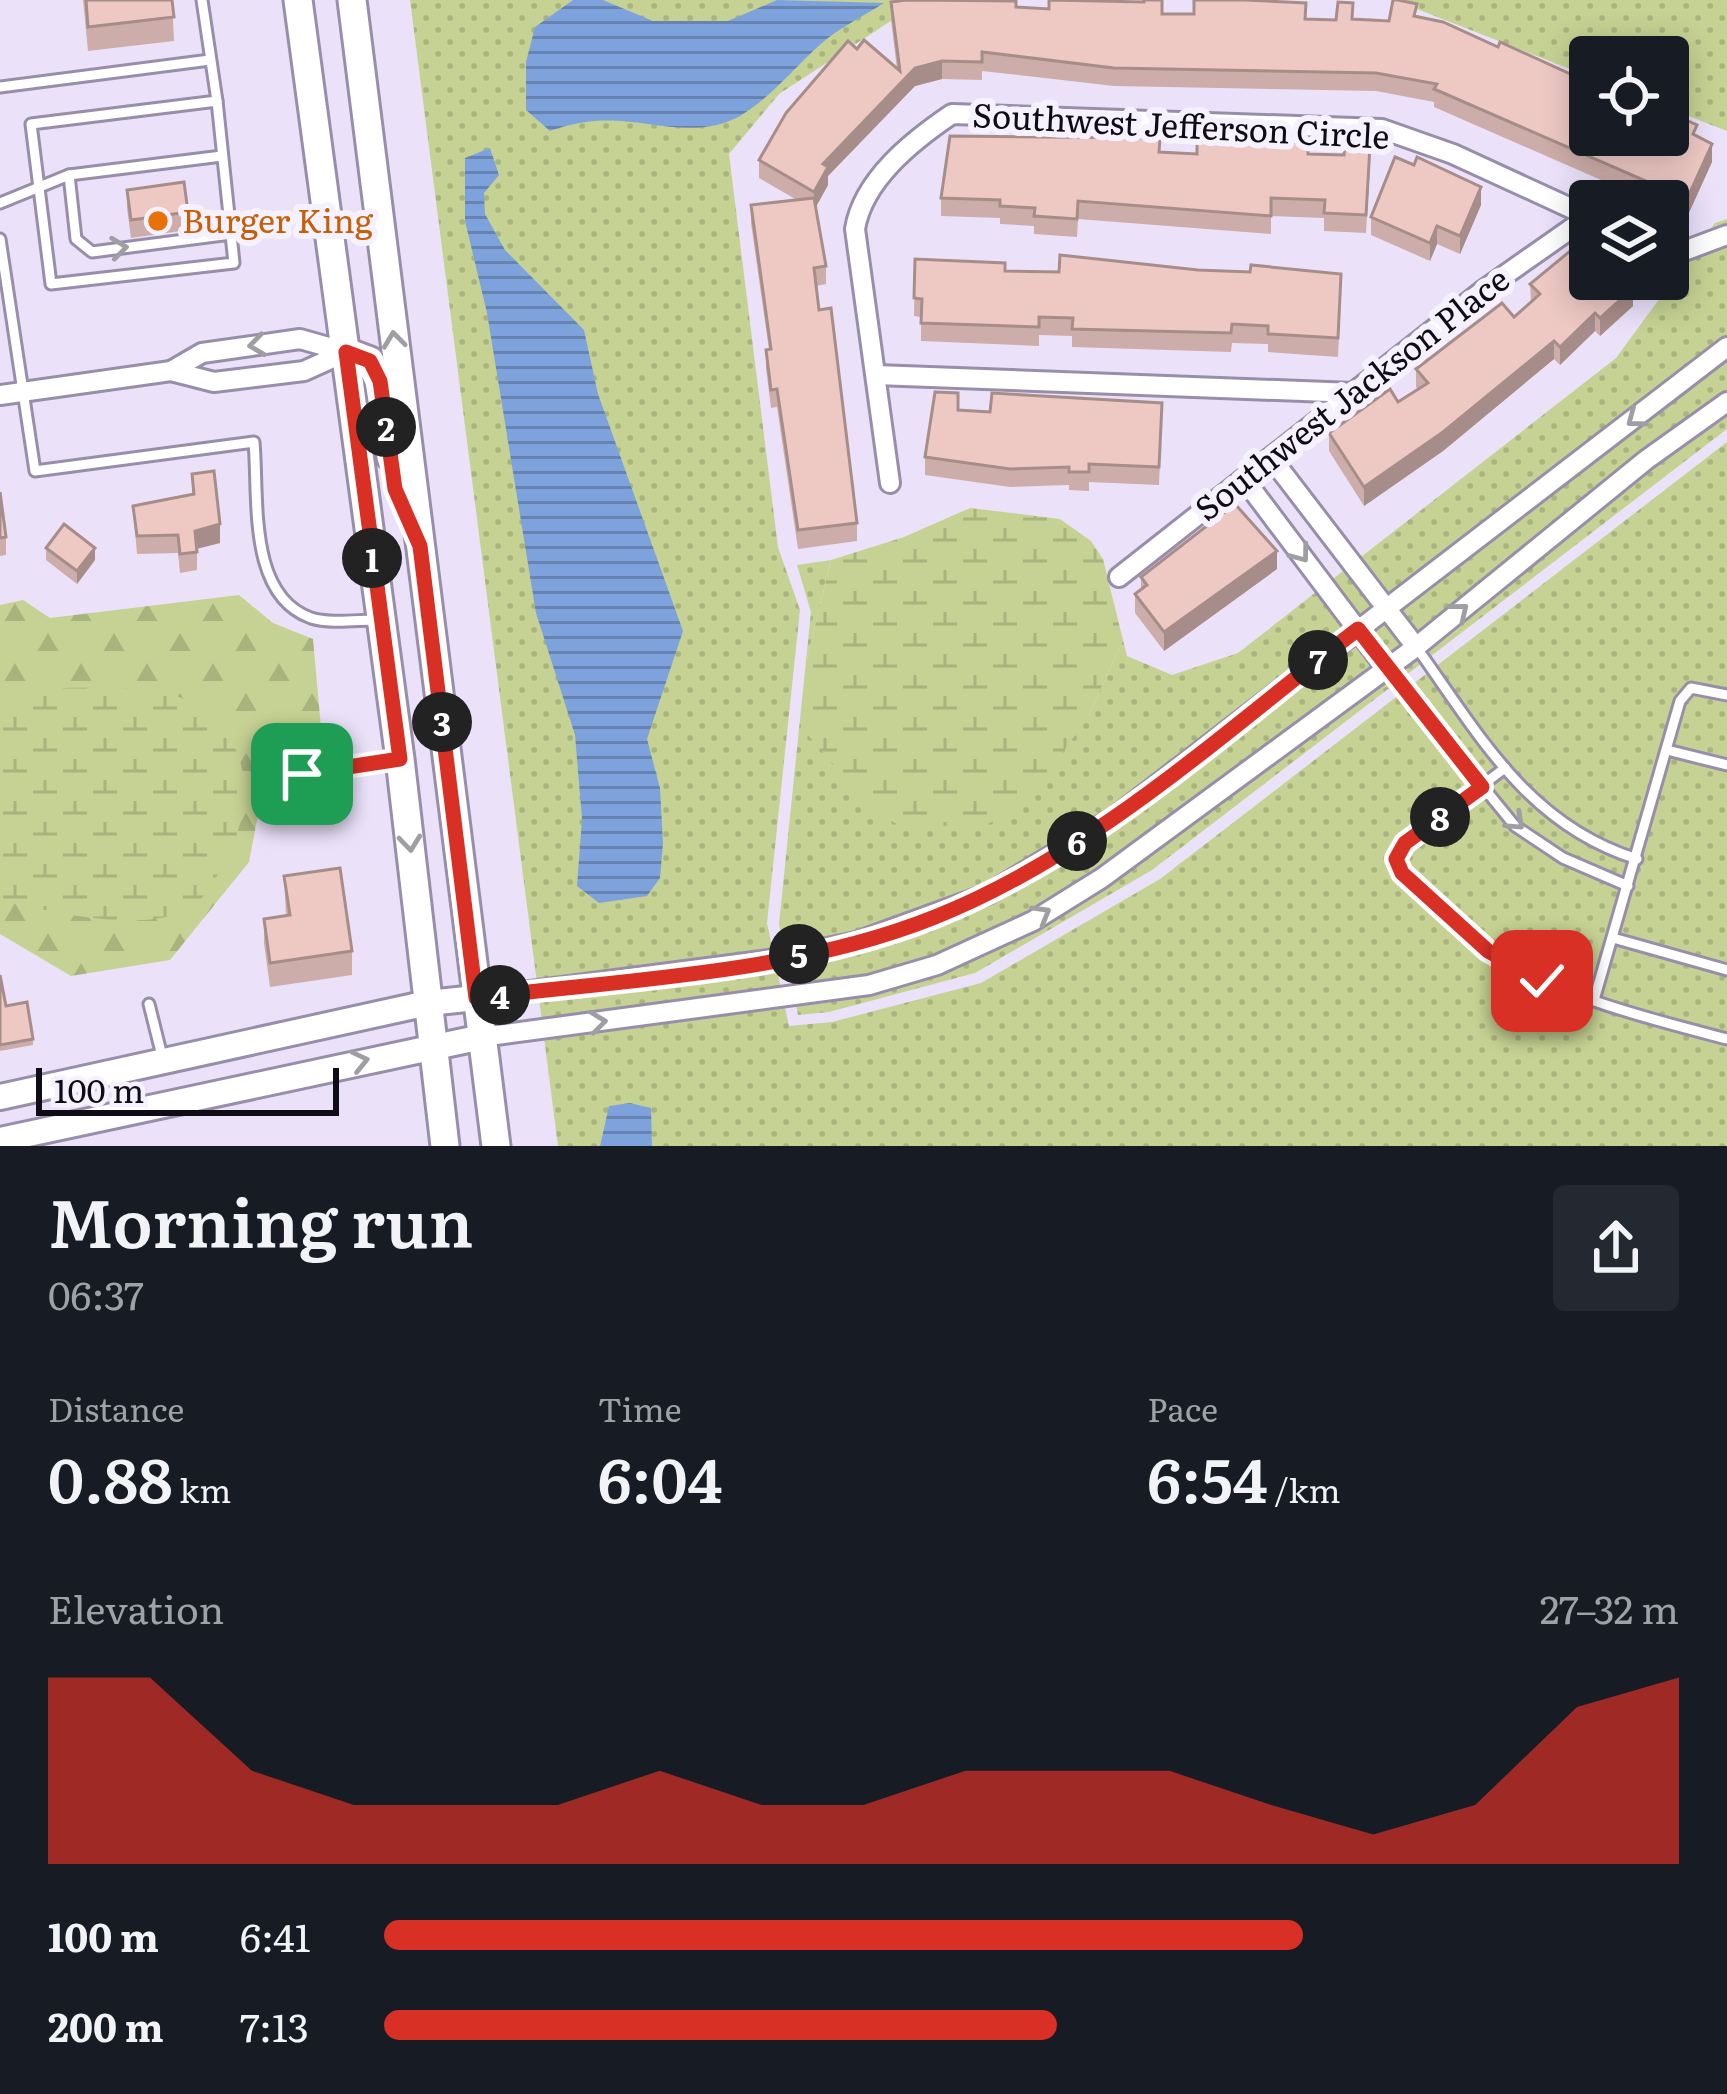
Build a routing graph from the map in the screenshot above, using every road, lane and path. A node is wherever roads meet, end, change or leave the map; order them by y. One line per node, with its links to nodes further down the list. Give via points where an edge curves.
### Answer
1 (202, 0): 4 (lane)
2 (298, 0): 18 (main road)
3 (352, 0): 28 (main road, one-way to 3)
4 (210, 60): 5 (lane); 6 (lane)
5 (0, 87)
6 (217, 101): 7 (lane); 9 (lane, via 31,124)
7 (222, 156): 8 (lane); 13 (lane)
8 (69, 175): 9 (lane); 13 (lane, one-way to 13, via 76,238 92,251)
9 (38, 188): 10 (lane); 13 (lane, via 51,284 234,263)
10 (0, 203)
11 (1569, 207): 20 (street, Southwest Jefferson Circle, via 1382,130 952,114 919,136 859,205 855,229)
12 (1569, 230): 22 (street, Southwest Jackson Place)
13 (231, 234)
14 (1727, 235): 16 (street)
15 (0, 239): 21 (lane)
16 (1689, 249)
17 (1727, 347): 30 (street, one-way to 30)
18 (346, 352): 19 (street, via 304,371 214,382); 19 (street, one-way to 19, via 300,339 202,353); 28 (main road, via 370,361 380,381 395,489); 31 (main road)
19 (171, 371): 21 (street)
20 (876, 375): 22 (street); 27 (street, Southwest Jefferson Circle)
21 (23, 392): 23 (street); 31 (lane, via 35,471 254,442 265,566 281,602 315,620)
22 (1354, 393): 25 (street, Southwest Jackson Place)
23 (0, 395)
24 (1727, 402): 33 (street, one-way to 24)
25 (1272, 459): 26 (street, Southwest Jackson Place); 30 (street)
26 (1244, 479): 29 (street, Southwest Jackson Place); 32 (street, one-way to 32)
27 (890, 483)
28 (420, 546): 46 (main road)
29 (1118, 577)
30 (1385, 608): 32 (street); 33 (street)
31 (380, 620): 37 (main road)
32 (1358, 629): 34 (street); 46 (street, via 1115,817 932,919 769,960)
33 (1416, 647): 34 (street); 39 (lane)
34 (1387, 668): 41 (lane); 50 (street, one-way to 34, via 869,985 937,964 1033,921 1102,878)
35 (1727, 695): 36 (lane, via 1684,692)
36 (1667, 750): 38 (lane); 42 (lane)
37 (400, 759): 40 (lane); 48 (main road, one-way to 48)
38 (1727, 765)
39 (1505, 768): 41 (lane); 42 (lane, via 1569,832)
40 (302, 774)
41 (1482, 787): 43 (lane, one-way to 43, via 1547,848); 47 (lane, via 1405,843 1396,859 1402,873 1488,951)
42 (1636, 859): 43 (lane)
43 (1628, 886): 44 (lane)
44 (1612, 938): 45 (lane); 47 (lane)
45 (1727, 970)
46 (476, 998): 48 (street); 50 (main road)
47 (1594, 1000): 51 (lane)
48 (428, 1003): 52 (main road); 53 (street)
49 (149, 1004): 53 (lane)
50 (482, 1037): 52 (street); 57 (main road)
51 (1727, 1039)
52 (433, 1045): 55 (street, one-way to 52); 56 (main road)
53 (163, 1062): 54 (street)
54 (0, 1097)
55 (0, 1140)
56 (445, 1146)
57 (496, 1146)

